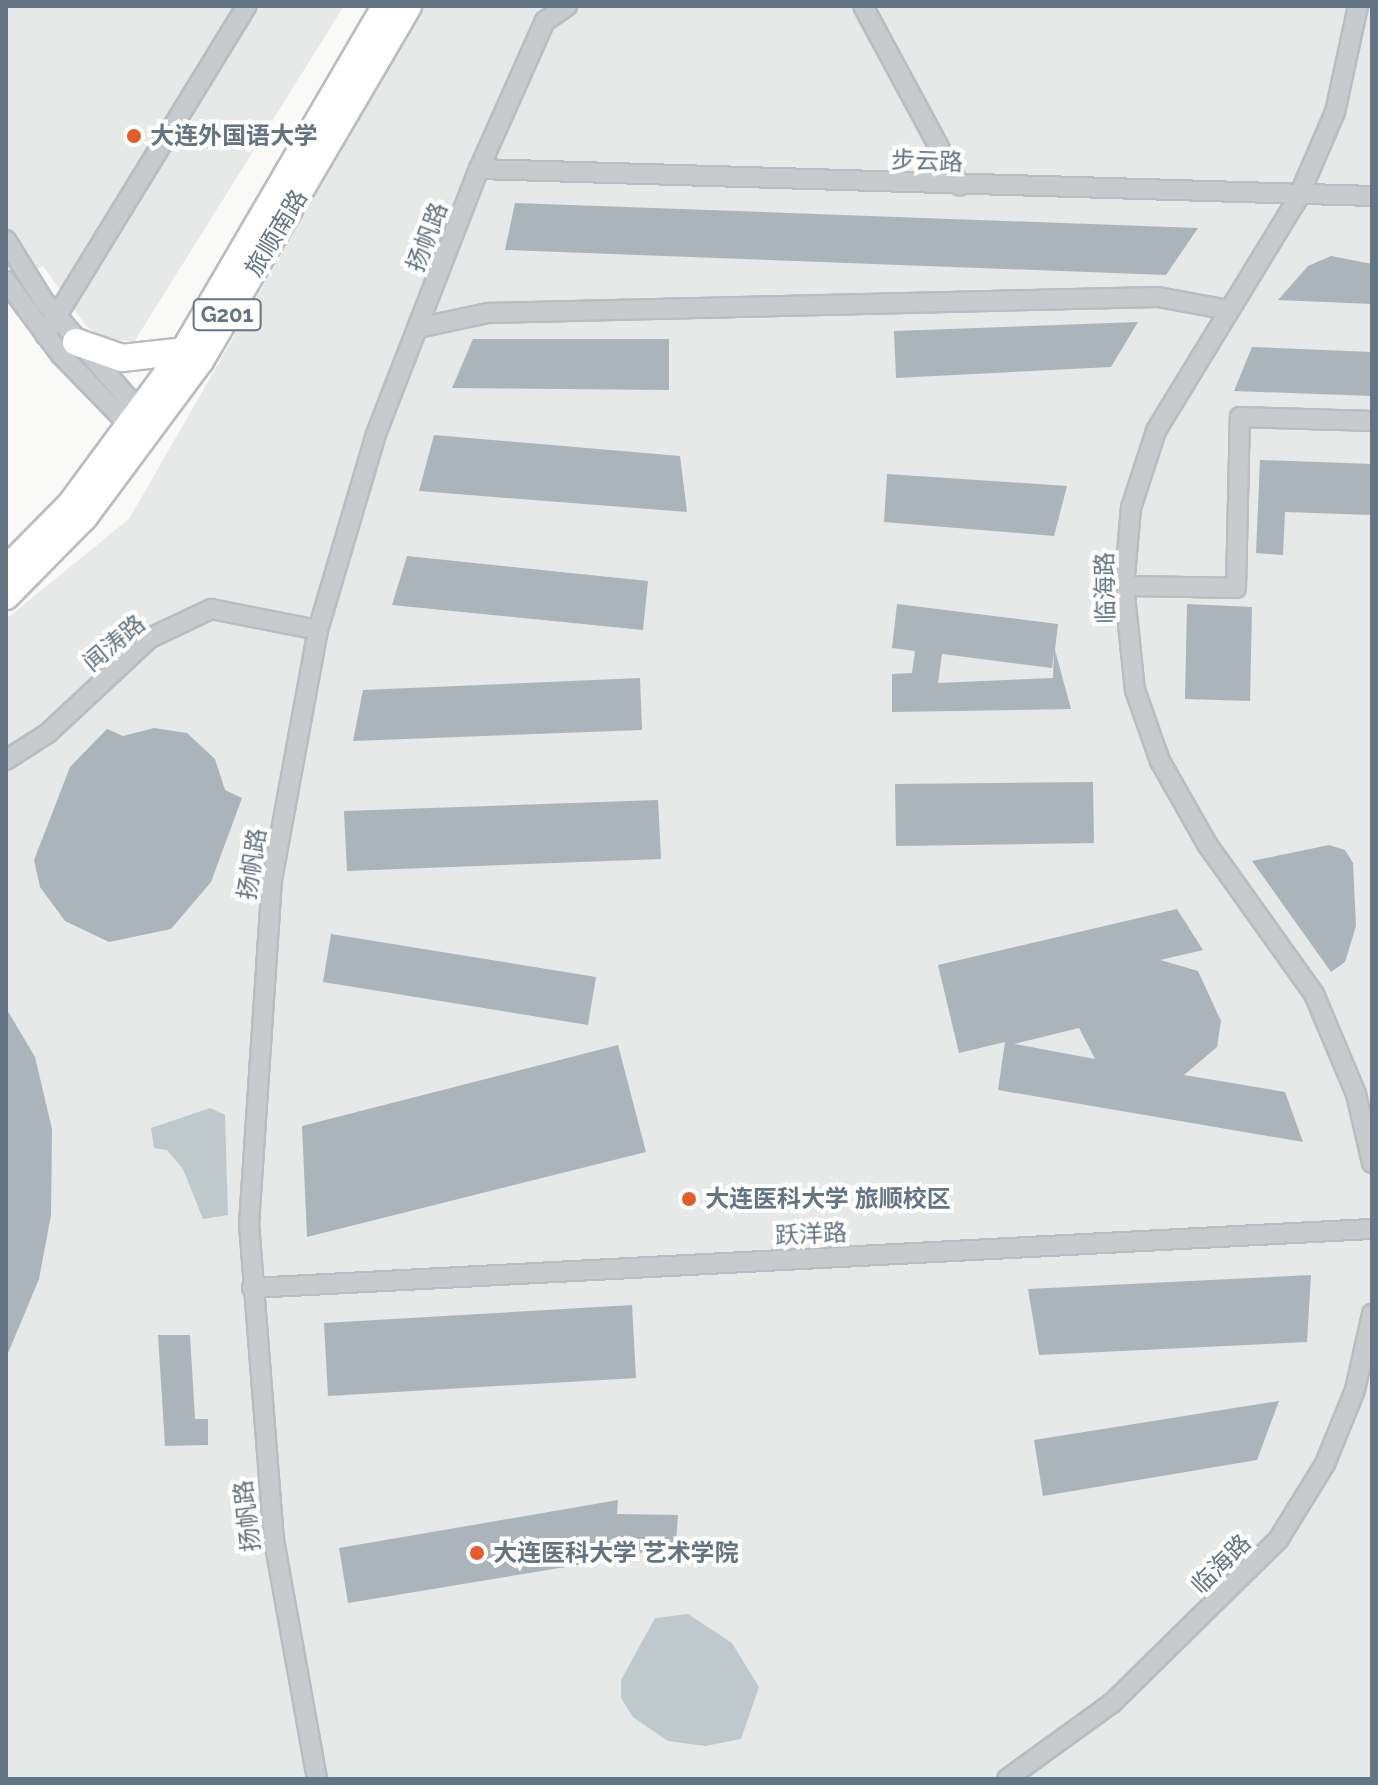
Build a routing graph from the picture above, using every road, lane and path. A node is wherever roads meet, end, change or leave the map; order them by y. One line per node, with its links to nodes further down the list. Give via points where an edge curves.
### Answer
1 (247, 6): 14 (street)
2 (386, 6): 18 (highway, 旅顺南路 / G201)
3 (408, 6): 20 (highway, 旅顺南路 / G201, via 200,361)
4 (567, 6): 7 (street, 扬帆路, via 545,21)
5 (863, 6): 8 (street)
6 (1358, 6): 10 (street, 临海路, via 1335,112)
7 (479, 169): 8 (street, 步云路); 15 (street, 扬帆路)
8 (960, 186): 10 (street, 步云路)
9 (1372, 196): 10 (street, 步云路)
10 (1298, 198): 13 (street, 临海路)
11 (6, 240): 14 (street)
12 (6, 281): 16 (street)
13 (1229, 310): 15 (street, via 1158,297 1111,298 488,313); 22 (street, 临海路, via 1156,431 1131,508)
14 (56, 317): 16 (street); 17 (street)
15 (418, 328): 24 (street, 扬帆路, via 376,434)
16 (45, 335): 20 (street)
17 (76, 342): 18 (highway, via 146,360); 20 (street)
18 (184, 351): 20 (highway, 旅顺南路 / G201)
19 (1372, 421): 22 (street, via 1240,417 1236,588)
20 (140, 424): 21 (highway, 旅顺南路 / G201); 23 (highway, 旅顺南路 / G201, via 84,517)
21 (6, 570)
22 (1124, 586): 26 (street, 临海路, via 1135,690 1160,761 1207,844 1314,994 1356,1094)
23 (6, 596)
24 (318, 630): 25 (street, 闻涛路, via 211,609 150,638 48,733); 28 (street, 扬帆路, via 271,896 254,1071)
25 (6, 760)
26 (1372, 1163)
27 (1372, 1229): 28 (street, 跃洋路)
28 (252, 1288): 30 (street, 扬帆路, via 274,1541)
29 (1372, 1314): 31 (street, 临海路, via 1355,1390 1325,1464 1278,1540 1112,1703)
30 (317, 1779)
31 (1007, 1779)

